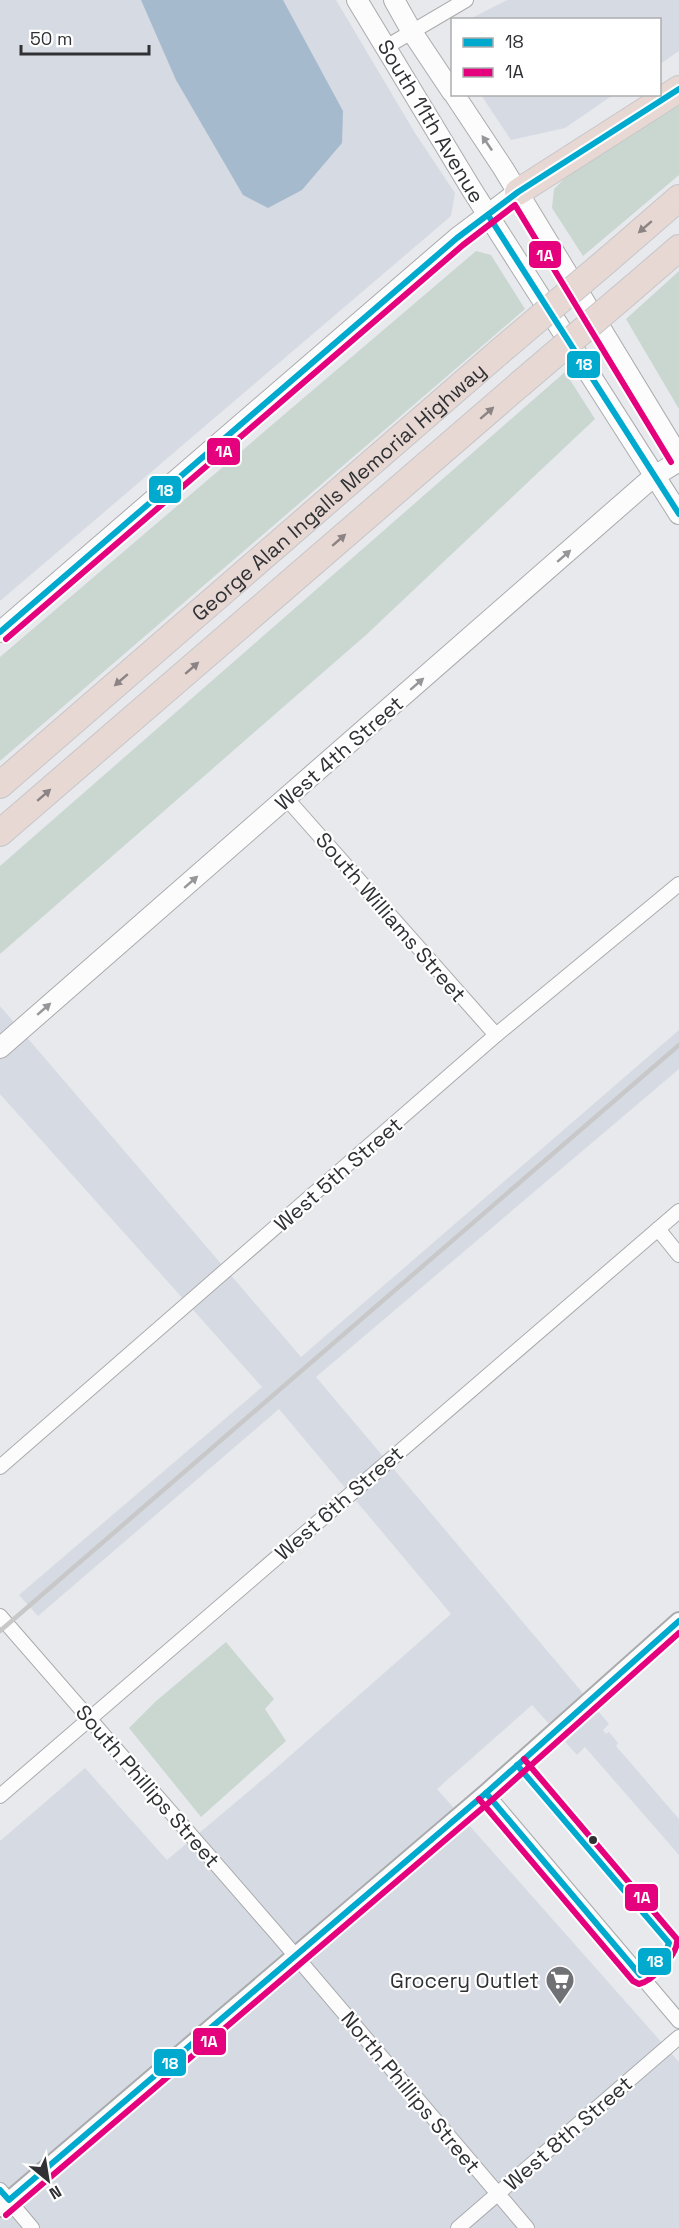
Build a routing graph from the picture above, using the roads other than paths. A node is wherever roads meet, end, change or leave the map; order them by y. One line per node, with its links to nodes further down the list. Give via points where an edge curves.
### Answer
1 (357, 0): 5 (main road, South 11th Avenue)
2 (394, 0): 4 (main road, South 11th Avenue)
3 (466, 0): 4 (street)
4 (412, 32): 5 (street); 7 (main road, South 11th Avenue)
5 (386, 47): 11 (main road, South 11th Avenue)
6 (679, 89): 9 (highway)
7 (451, 90)
8 (455, 96): 9 (main road, South 11th Avenue, one-way to 8)
9 (518, 192): 11 (main road); 13 (main road, South 11th Avenue)
10 (679, 198): 17 (highway, George Alan Ingalls Memorial Highway, one-way to 17, bridge)
11 (488, 215): 14 (main road, South 11th Avenue); 16 (main road)
12 (679, 248): 19 (highway, George Alan Ingalls Memorial Highway, one-way to 12, bridge)
13 (679, 459): 14 (main road, West 4th Street)
14 (653, 477): 15 (main road, South 11th Avenue); 18 (main road, West 4th Street, one-way to 14)
15 (679, 514)
16 (0, 632)
17 (0, 785)
18 (287, 798): 21 (street, South Williams Street); 22 (main road, West 4th Street, one-way to 18)
19 (0, 834)
20 (679, 884): 21 (street, West 5th Street)
21 (496, 1035): 26 (street, West 5th Street)
22 (0, 1048)
23 (679, 1211): 24 (street, West 6th Street)
24 (658, 1229): 25 (street); 29 (street, West 6th Street)
25 (679, 1255)
26 (0, 1467)
27 (0, 1616): 29 (street, South Phillips Street)
28 (679, 1621): 30 (street)
29 (89, 1718): 31 (street, West 6th Street); 32 (street, South Phillips Street)
30 (486, 1793): 32 (street); 33 (street)
31 (0, 1796)
32 (296, 1956): 35 (street, North Phillips Street); 36 (street)
33 (679, 2021)
34 (679, 2037): 35 (street, West 8th Street)
35 (498, 2193): 38 (street, West 8th Street); 39 (street, North Phillips Street)
36 (3, 2199): 37 (street)
37 (32, 2228)
38 (458, 2228)
39 (527, 2228)

